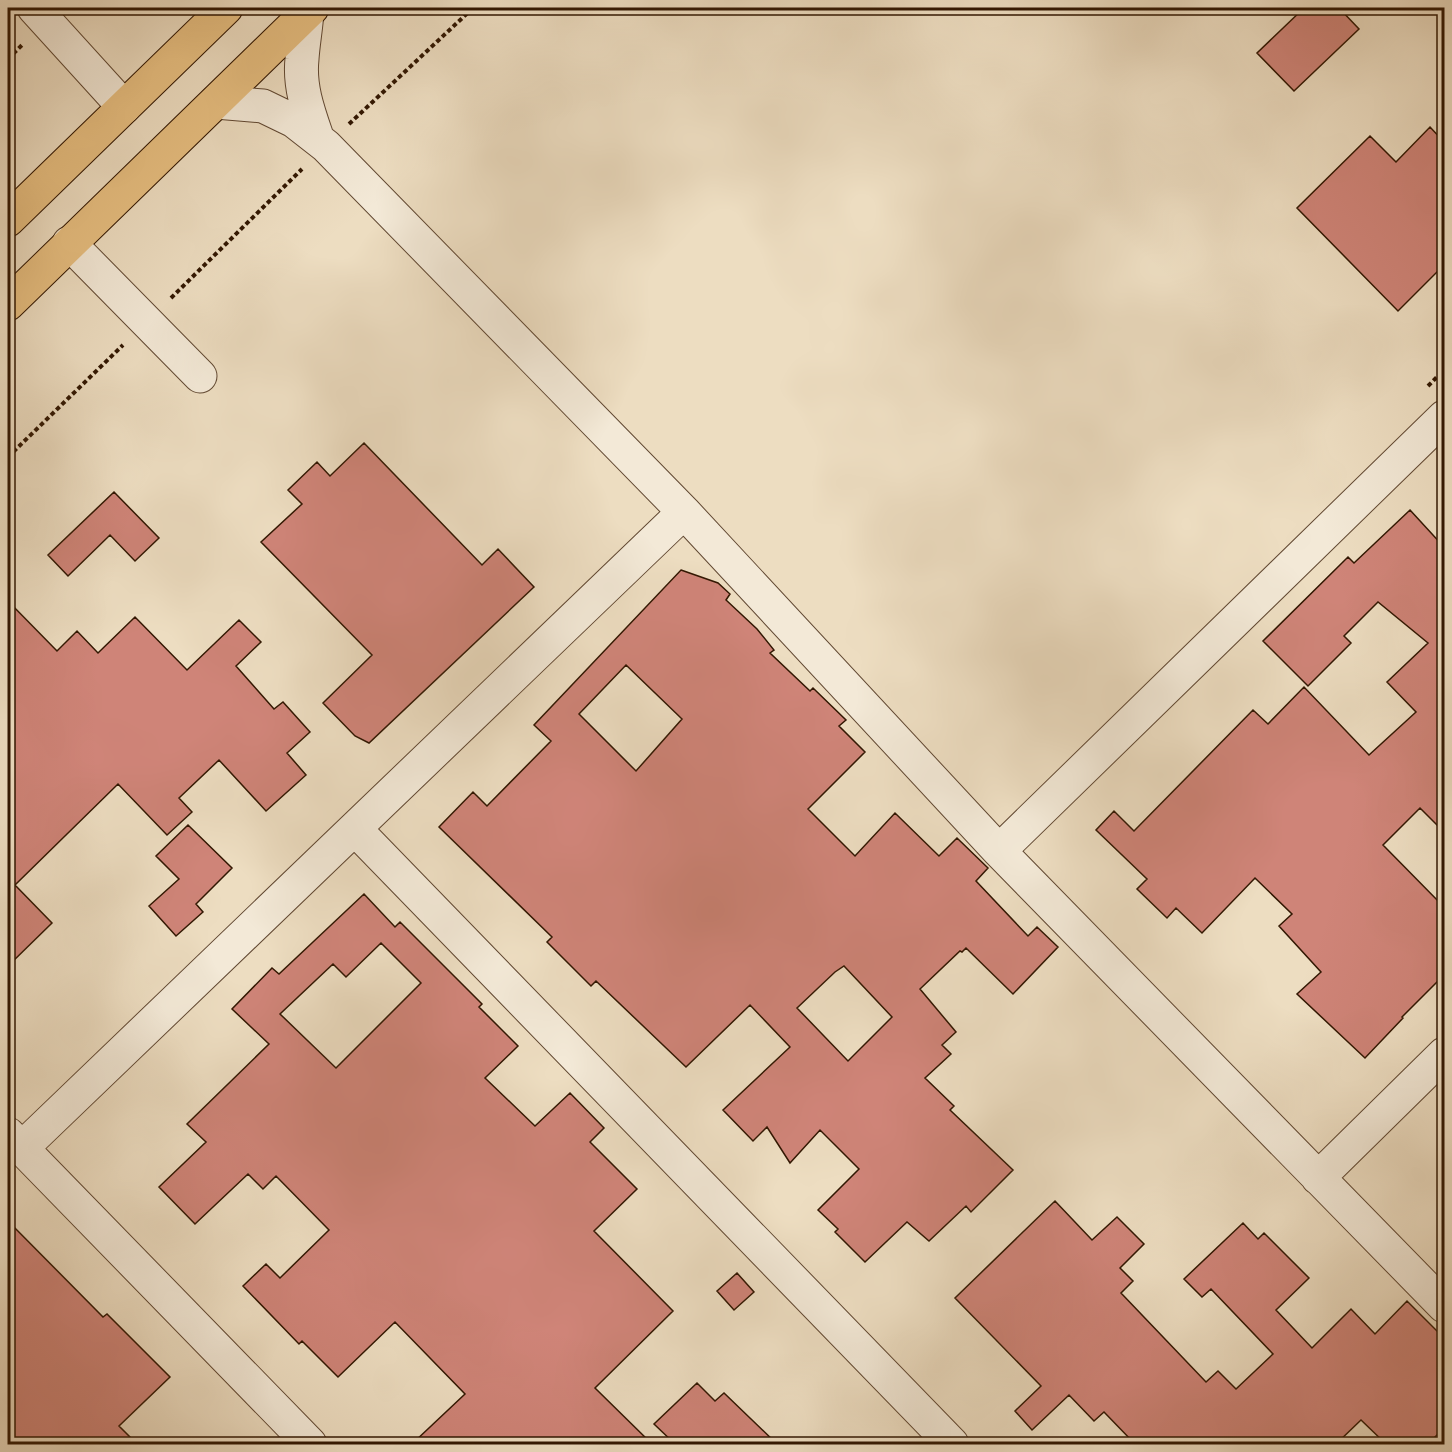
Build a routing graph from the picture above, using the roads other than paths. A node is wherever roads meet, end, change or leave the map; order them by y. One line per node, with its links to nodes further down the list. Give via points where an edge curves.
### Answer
1 (34, 8): 5 (street)
2 (226, 8): 5 (main road)
3 (310, 10): 4 (main road); 6 (street, via 302,84)
4 (216, 102): 6 (street, via 263,106 294,121); 8 (main road)
5 (124, 107): 7 (main road)
6 (321, 141): 12 (street)
7 (8, 220)
8 (69, 243): 9 (main road); 10 (street)
9 (8, 304)
10 (200, 376)
11 (1444, 417): 14 (street)
12 (684, 512): 13 (street); 14 (street)
13 (355, 829): 16 (street); 20 (street)
14 (999, 851): 17 (street)
15 (1444, 1054): 17 (street)
16 (15, 1141): 19 (street)
17 (1318, 1178): 18 (street)
18 (1444, 1306)
19 (310, 1444)
20 (952, 1444)

